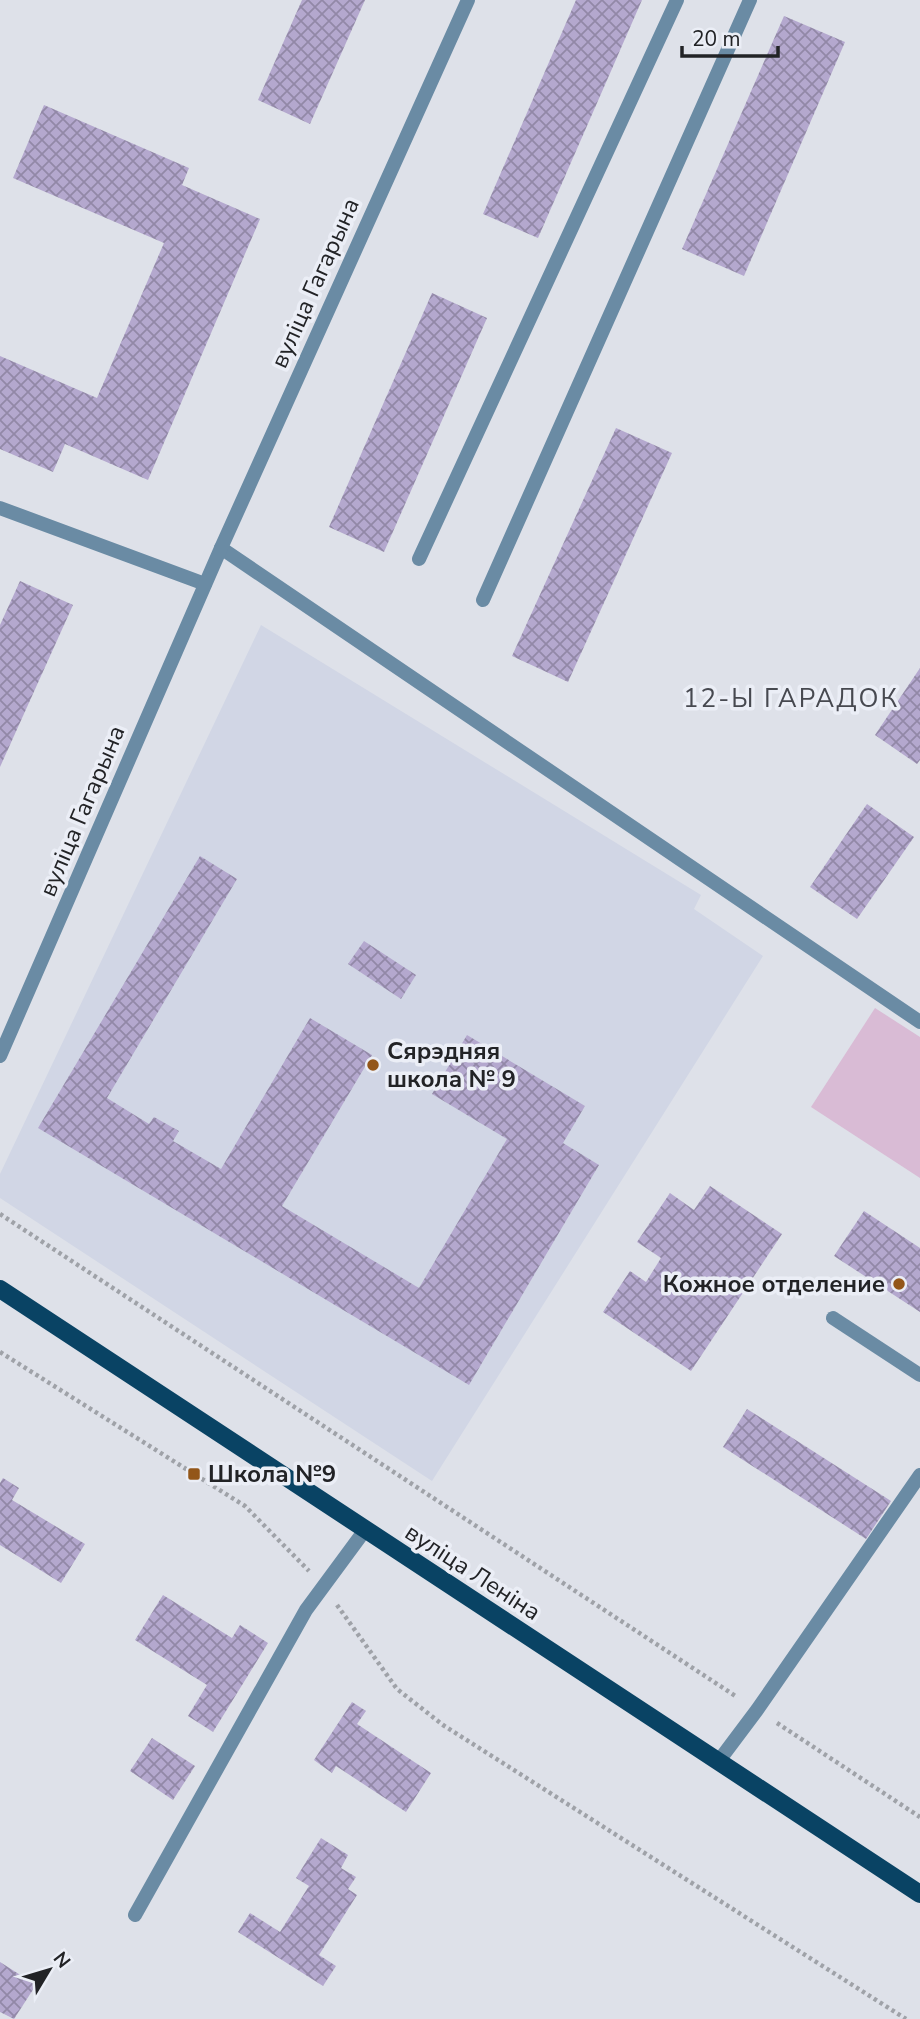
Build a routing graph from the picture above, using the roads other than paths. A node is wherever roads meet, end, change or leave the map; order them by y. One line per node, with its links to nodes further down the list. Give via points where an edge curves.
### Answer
1 (468, 0): 5 (street, вуліца Гагарына)
2 (677, 0): 6 (street)
3 (750, 0): 8 (street)
4 (0, 508): 7 (street)
5 (220, 548): 7 (street, вуліца Гагарына); 9 (street)
6 (419, 559)
7 (205, 584): 10 (street, вуліца Гагарына)
8 (483, 600)
9 (920, 1022)
10 (0, 1056)
11 (0, 1289): 15 (main road, вуліца Леніна)
12 (833, 1318): 13 (street)
13 (920, 1375)
14 (920, 1475): 16 (street)
15 (365, 1531): 16 (main road, вуліца Леніна); 18 (street, via 306,1610)
16 (718, 1762): 17 (main road, вуліца Леніна)
17 (920, 1894)
18 (135, 1915)

